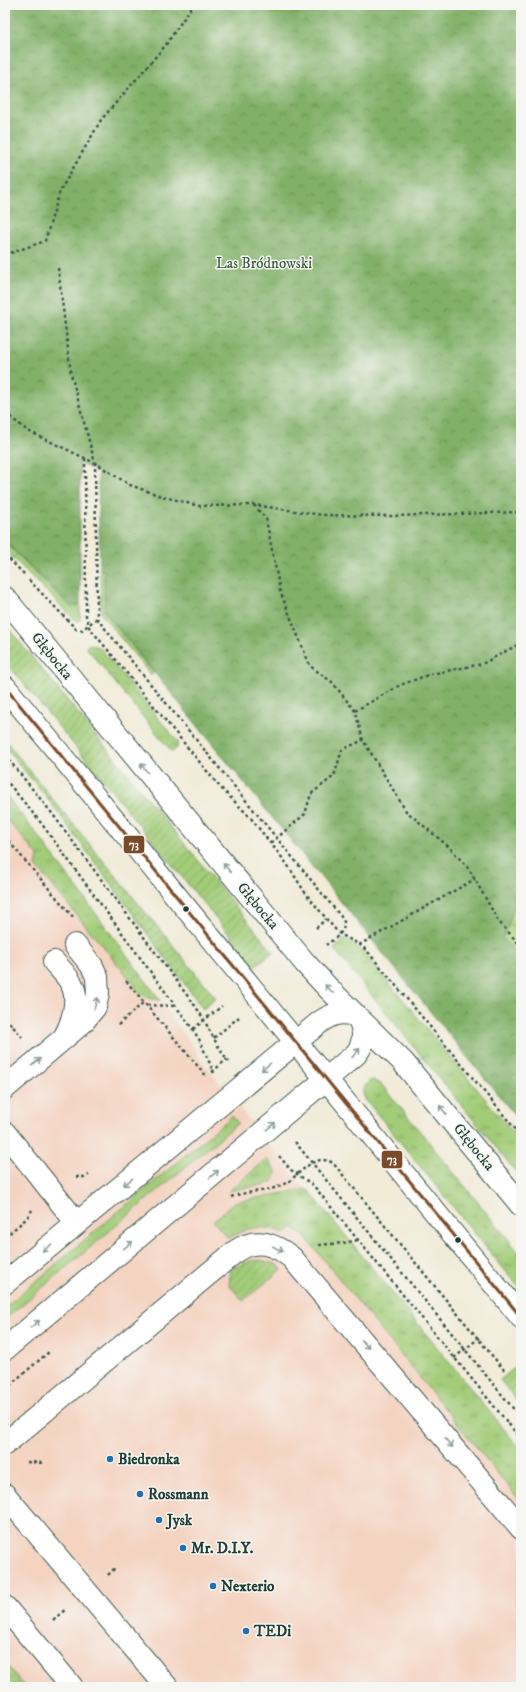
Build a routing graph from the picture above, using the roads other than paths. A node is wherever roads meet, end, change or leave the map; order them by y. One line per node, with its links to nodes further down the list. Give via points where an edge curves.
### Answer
1 (5, 598): 5 (street, Głębocka, one-way to 1, via 305,963)
2 (5, 687): 7 (street)
3 (75, 945): 6 (street, one-way to 3, via 88,1018 95,1007 98,994 95,971)
4 (54, 962): 6 (street, via 71,982 75,993 72,1020)
5 (357, 1016): 7 (street, via 334,1014); 8 (street, one-way to 5, via 356,1054 362,1045 363,1030); 11 (street, Głębocka, one-way to 5, via 416,1077)
6 (61, 1042): 9 (street, one-way to 6)
7 (296, 1042): 8 (street); 12 (street, one-way to 12)
8 (327, 1079): 14 (street); 15 (street, one-way to 8)
9 (7, 1088)
10 (6, 1134): 12 (street)
11 (521, 1205)
12 (77, 1223): 13 (street, one-way to 13)
13 (5, 1283)
14 (521, 1317)
15 (5, 1349)
16 (5, 1444): 18 (street, one-way to 18, via 241,1247 265,1243 292,1258)
17 (5, 1495): 21 (street)
18 (521, 1528)
19 (5, 1607): 20 (street)
20 (72, 1687)
21 (167, 1687)

